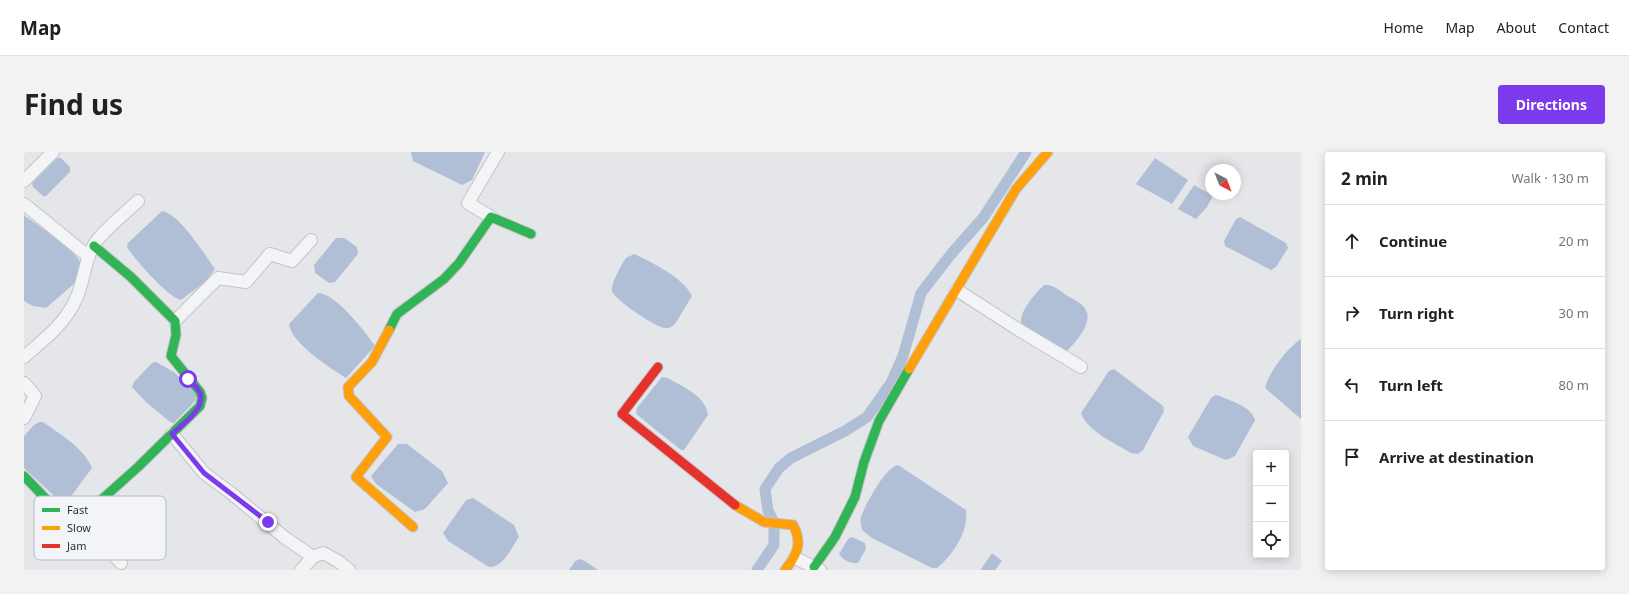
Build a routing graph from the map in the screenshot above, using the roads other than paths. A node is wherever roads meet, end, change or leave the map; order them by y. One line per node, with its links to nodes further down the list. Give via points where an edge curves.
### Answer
1 (53, 152): 4 (street)
2 (498, 152): 7 (street, via 468,203)
3 (1048, 152): 11 (street, via 1016,189)
4 (24, 180)
5 (138, 201): 10 (street, via 98,239)
6 (24, 204): 10 (street)
7 (491, 217): 8 (street); 22 (street, via 459,263 444,279 397,314 372,362 348,387 349,396 387,437 356,477)
8 (531, 234)
9 (311, 240): 12 (street, via 292,261 270,254 246,282 218,278)
10 (92, 251): 12 (street, via 131,277); 13 (street, via 83,283 66,317)
11 (957, 290): 15 (street); 27 (street, via 879,421 855,497)
12 (175, 321): 18 (street, via 176,335 171,356 202,398 200,406)
13 (24, 357)
14 (658, 367): 24 (street, via 622,414 730,502 764,522 793,525 800,534)
15 (1081, 367)
16 (24, 383): 17 (street, via 35,396)
17 (24, 418)
18 (172, 434): 21 (street); 23 (street, via 204,473 238,497 284,537)
19 (24, 476): 20 (street)
20 (43, 496)
21 (105, 496)
22 (413, 527)
23 (313, 556): 28 (street); 29 (street, via 323,553)
24 (795, 558): 27 (street); 30 (street)
25 (118, 560): 26 (street)
26 (121, 563)
27 (817, 569)
28 (301, 570)
29 (349, 570)
30 (785, 570)

